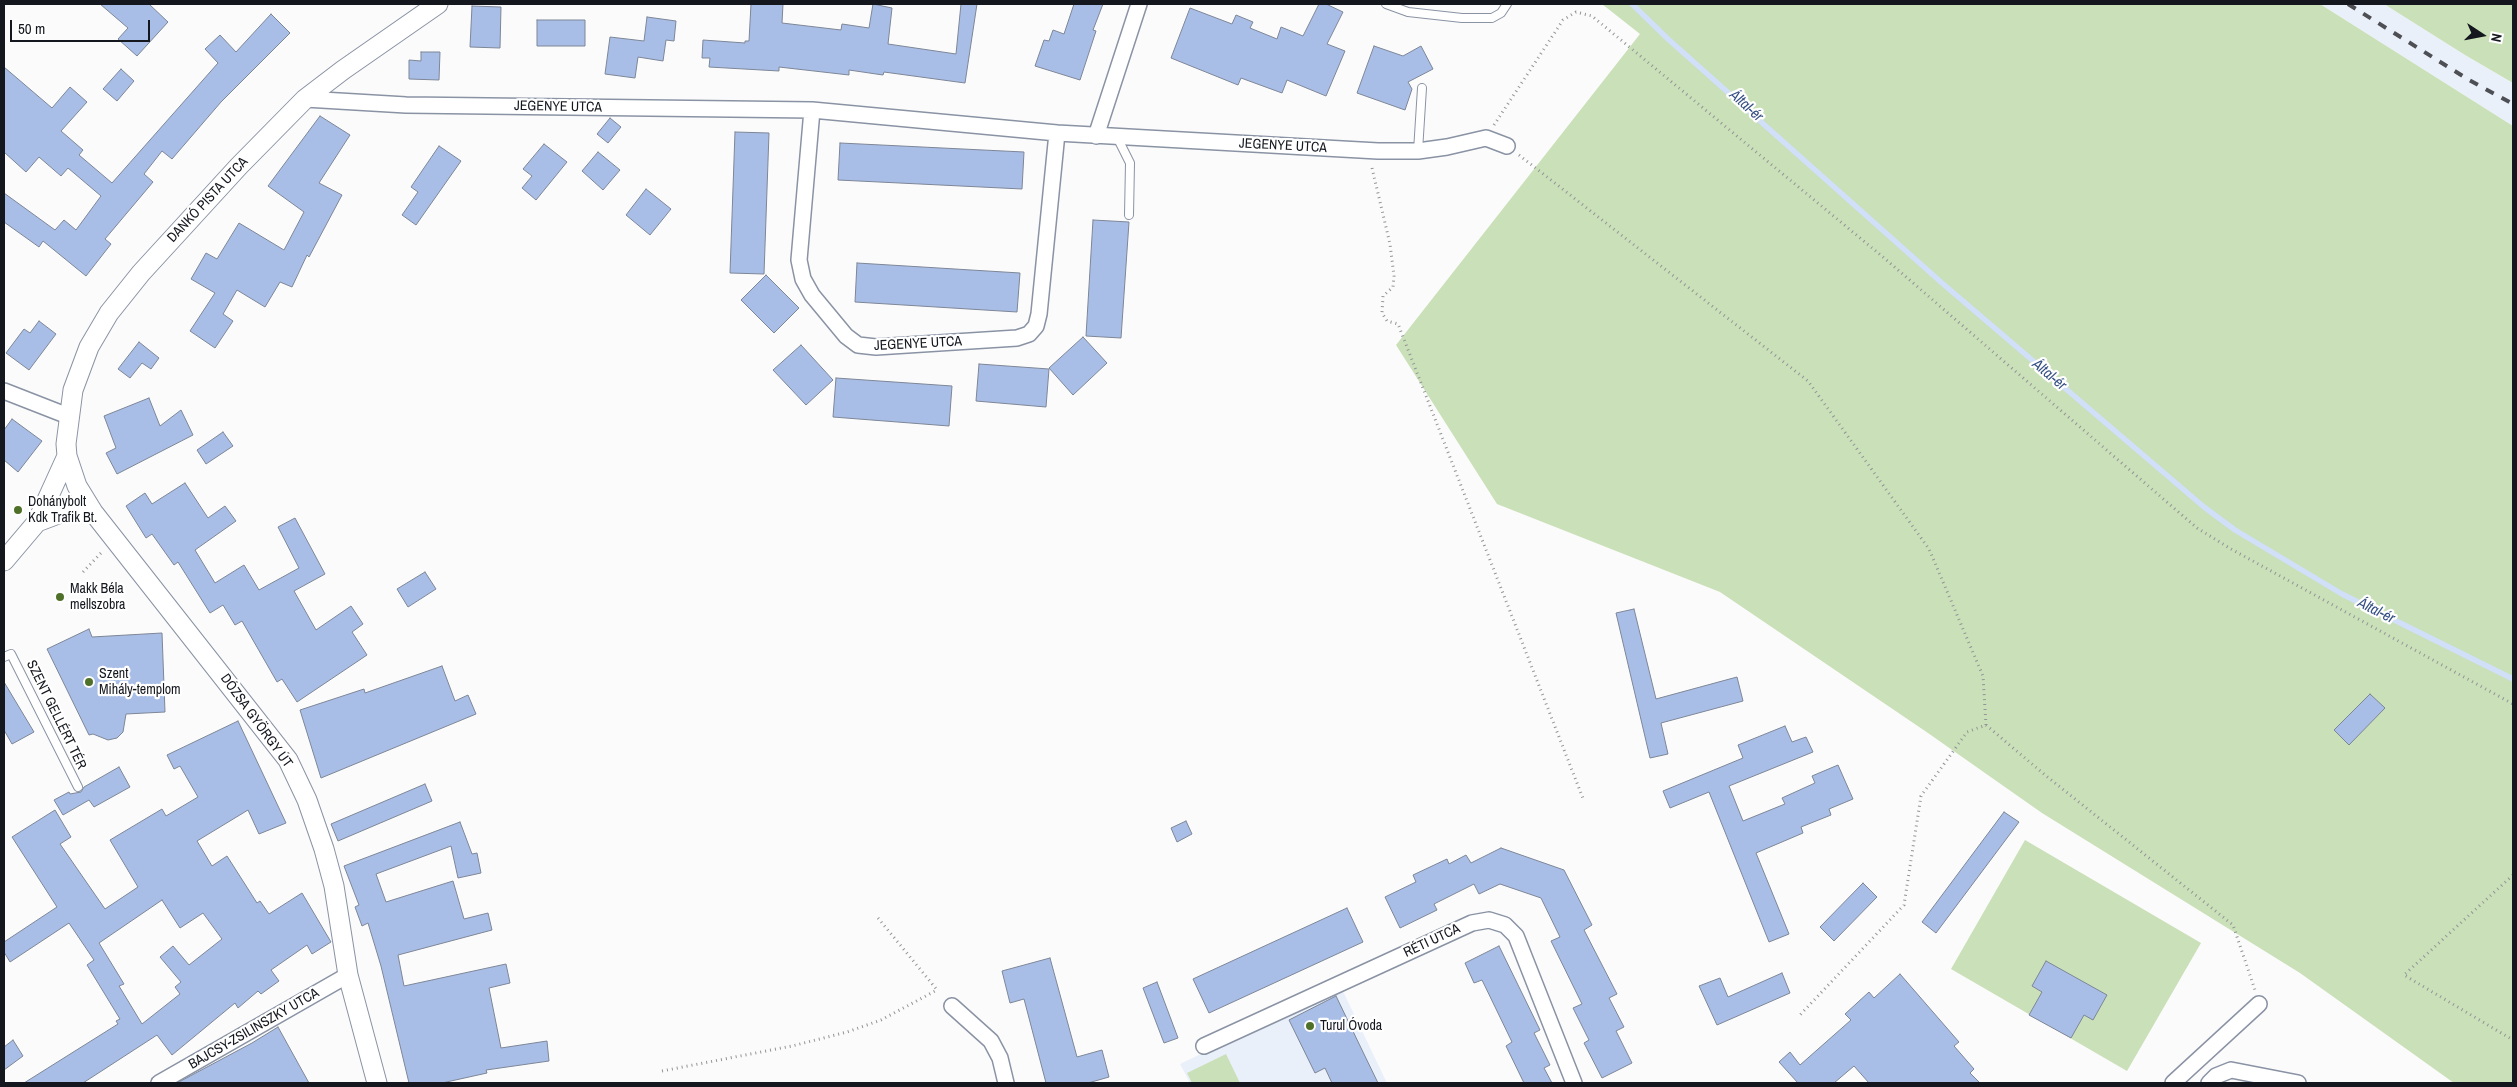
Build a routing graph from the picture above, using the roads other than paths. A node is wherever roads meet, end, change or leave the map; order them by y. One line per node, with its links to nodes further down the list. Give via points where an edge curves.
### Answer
1 (438, 4): 6 (street, DANKÓ PISTA UTCA)
2 (1139, 4): 9 (street)
3 (1386, 4): 4 (lane, via 1408,12 1462,18 1492,18)
4 (1507, 4)
5 (1422, 88): 12 (lane)
6 (305, 99): 7 (street, JEGENYE UTCA, via 406,105); 15 (street, DANKÓ PISTA UTCA, via 239,166 109,312 89,347 73,390)
7 (812, 110): 8 (street, JEGENYE UTCA); 8 (street, JEGENYE UTCA, via 799,260 803,279 846,336 858,345 876,348 1017,338 1029,334 1036,326)
8 (1057, 133): 9 (street, JEGENYE UTCA)
9 (1096, 136): 10 (street, JEGENYE UTCA)
10 (1117, 137): 12 (street, JEGENYE UTCA); 13 (lane, via 1130,163)
11 (1507, 146): 12 (street, JEGENYE UTCA, via 1486,138)
12 (1418, 151)
13 (1129, 215)
14 (4, 391): 15 (street)
15 (68, 416): 16 (street, DANKÓ PISTA UTCA)
16 (67, 456): 17 (street, DÓZSA GYÖRGY ÚT, via 77,486); 18 (street)
17 (93, 512): 18 (street, via 66,511); 22 (street, DÓZSA GYÖRGY ÚT, via 288,760 307,800 324,849 334,886)
18 (37, 522): 19 (street)
19 (4, 561)
20 (8, 656): 21 (lane, SZENT GELLÉRT TÉR)
21 (78, 787)
22 (348, 975): 26 (street, BAJCSY-ZSILINSZKY UTCA); 27 (street, DÓZSA GYÖRGY ÚT)
23 (2260, 1004): 30 (street)
24 (952, 1006): 28 (street, via 991,1042 1000,1058)
25 (1204, 1046): 29 (street, RÉTI UTCA, via 1472,922 1489,920 1505,925 1516,936)
26 (159, 1083)
27 (377, 1083)
28 (1006, 1083)
29 (1574, 1083)
30 (2173, 1083)
31 (2209, 1083): 32 (street, via 2231,1070)
32 (2298, 1083)

